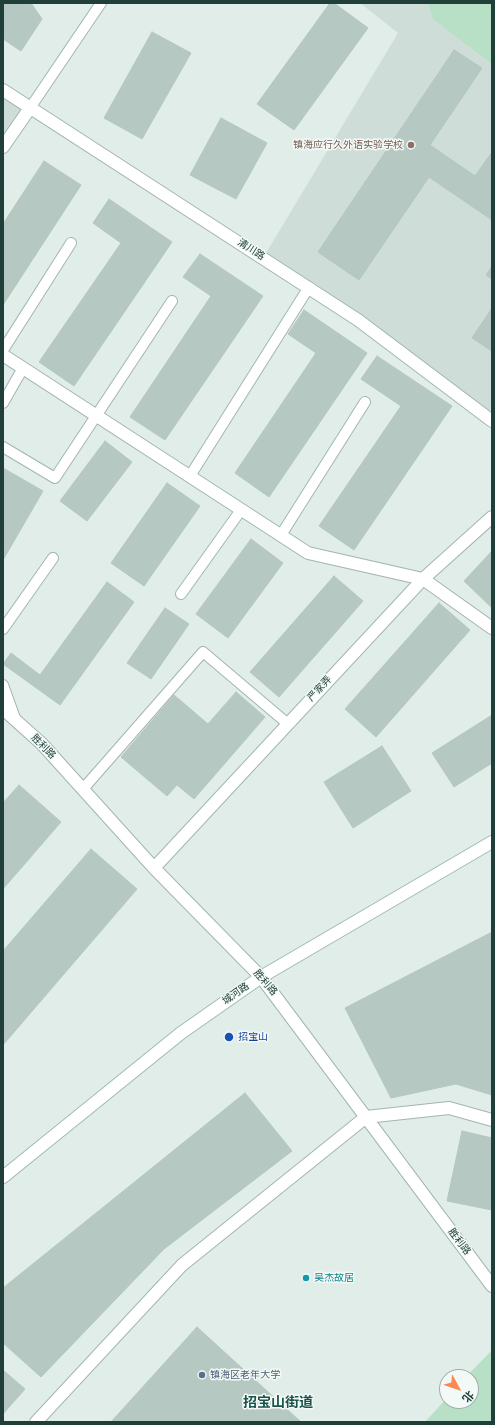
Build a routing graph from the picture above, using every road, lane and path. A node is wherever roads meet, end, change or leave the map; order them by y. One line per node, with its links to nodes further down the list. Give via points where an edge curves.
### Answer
1 (101, 3): 3 (lane)
2 (3, 90): 3 (street, 清川路)
3 (30, 108): 4 (street); 6 (street, 清川路)
4 (3, 146)
5 (71, 243): 8 (lane)
6 (309, 288): 14 (street, 清川路, via 358,320); 16 (lane)
7 (172, 301): 13 (lane)
8 (3, 350)
9 (3, 355): 10 (street)
10 (23, 368): 12 (lane); 13 (street)
11 (365, 402): 19 (lane)
12 (3, 403)
13 (95, 415): 15 (lane, via 55,478); 16 (street)
14 (492, 421)
15 (3, 447)
16 (190, 476): 17 (street)
17 (241, 510): 19 (street); 22 (lane)
18 (492, 516): 21 (street, 严家弄)
19 (281, 535): 21 (street, via 308,553)
20 (53, 558): 24 (lane)
21 (423, 579): 23 (street); 28 (street, 严家弄)
22 (181, 594)
23 (492, 628)
24 (3, 629)
25 (3, 686): 27 (lane)
26 (3, 709): 27 (street, 胜利路)
27 (16, 721): 29 (street, 胜利路, via 42,744)
28 (288, 724): 29 (lane, via 203,652); 31 (street, 严家弄)
29 (83, 789): 31 (street, 胜利路)
30 (492, 842): 32 (street, 城河路)
31 (154, 868): 32 (street, 胜利路)
32 (261, 976): 33 (street, 胜利路); 35 (street, 城河路, via 181,1032)
33 (366, 1117): 34 (street, via 449,1108); 36 (street, 胜利路); 37 (street, via 182,1265)
34 (492, 1120)
35 (3, 1177)
36 (492, 1286)
37 (36, 1422)

